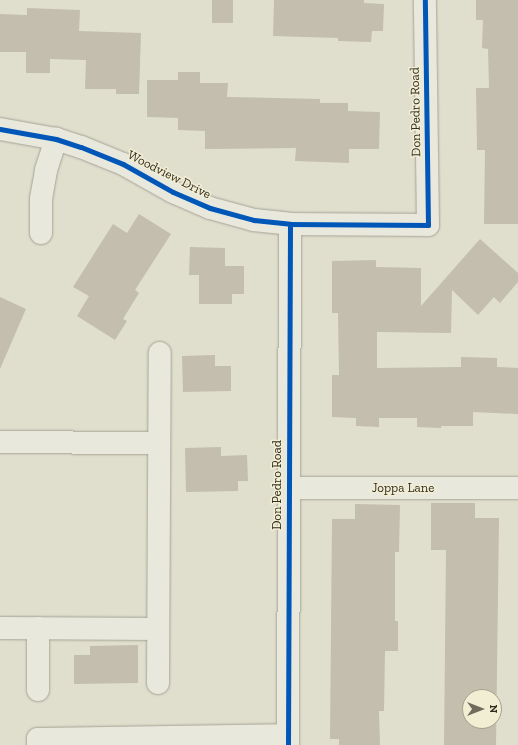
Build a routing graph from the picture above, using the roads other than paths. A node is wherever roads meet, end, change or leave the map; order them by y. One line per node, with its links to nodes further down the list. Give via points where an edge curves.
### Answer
1 (426, 0): 5 (street, Don Pedro Road)
2 (0, 129): 3 (street, Woodview Drive)
3 (56, 139): 4 (street, Woodview Drive, via 123,164 173,192 210,208 254,220); 6 (street, via 46,170 41,199)
4 (290, 224): 5 (street, Woodview Drive); 10 (street, Don Pedro Road)
5 (428, 225)
6 (41, 233)
7 (160, 353): 9 (street)
8 (0, 442): 9 (street)
9 (158, 443): 14 (street)
10 (288, 488): 11 (street, Joppa Lane); 17 (street, Don Pedro Road)
11 (518, 488)
12 (0, 628): 13 (street)
13 (38, 628): 14 (street); 16 (street)
14 (158, 629): 15 (street)
15 (158, 683)
16 (38, 690)
17 (288, 740): 18 (street)
18 (38, 742)

